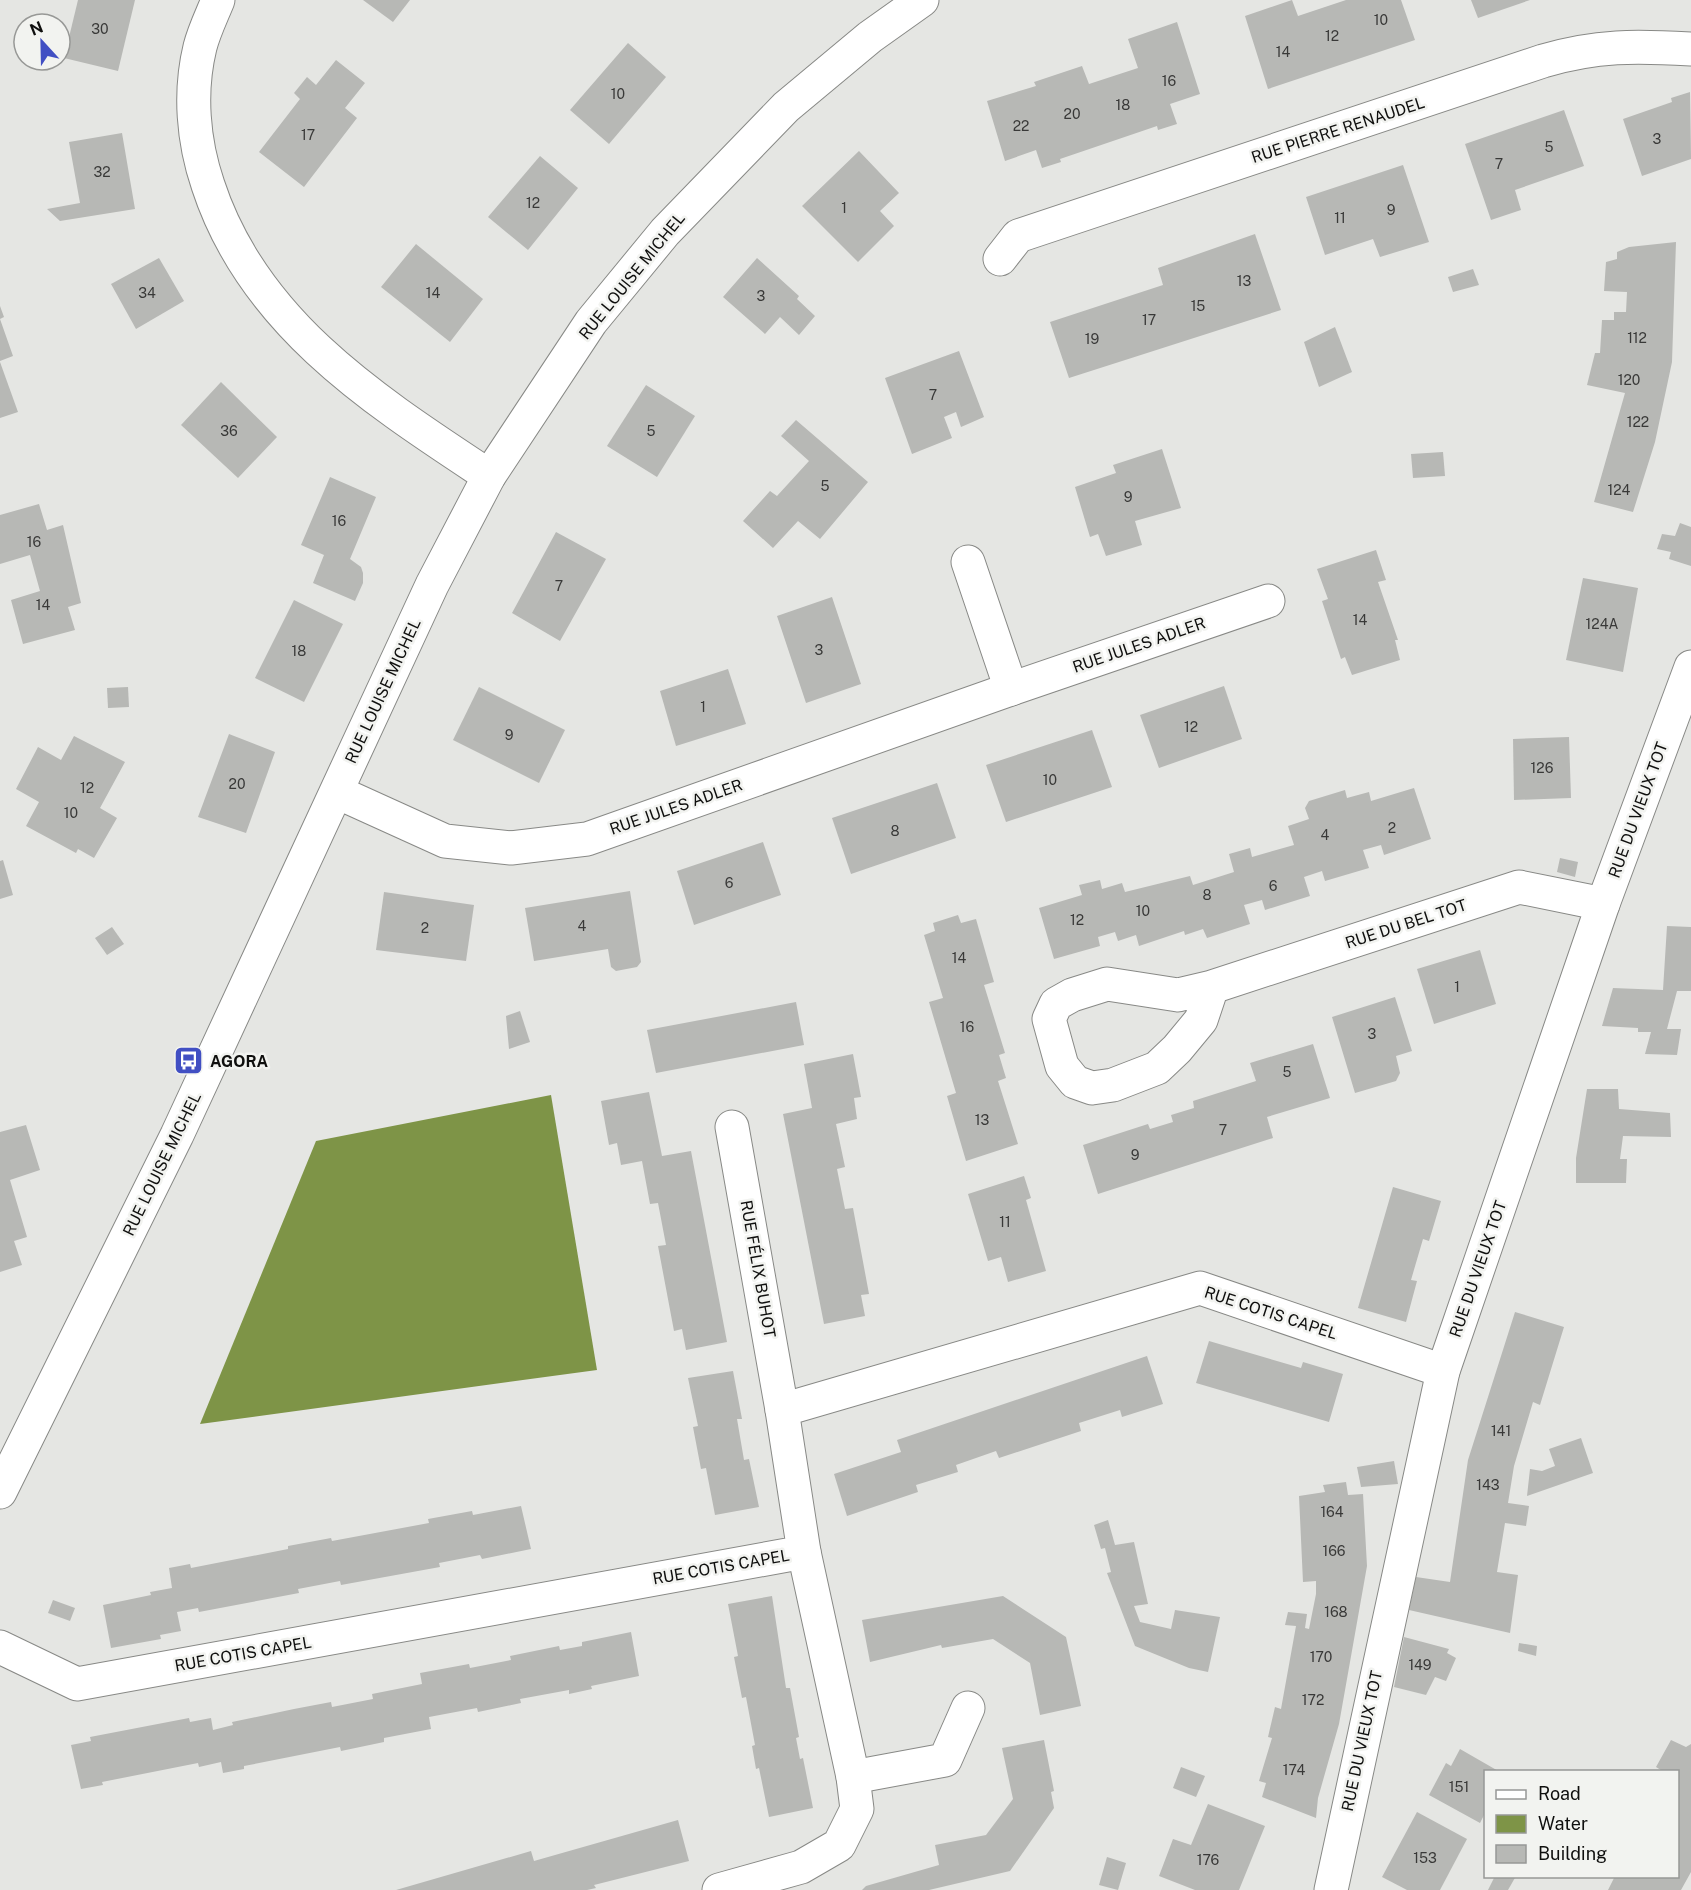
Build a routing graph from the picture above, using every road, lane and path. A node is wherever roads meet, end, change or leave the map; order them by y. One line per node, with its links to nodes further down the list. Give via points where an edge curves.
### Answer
1 (218, 0): 5 (street, via 201,46 194,104 198,154 215,208 234,250 269,300 332,363 396,414)
2 (922, 0): 5 (street, RUE LOUISE MICHEL, via 870,37 786,107 665,232 591,322)
3 (1691, 49): 4 (street, RUE PIERRE RENAUDEL, via 1628,46 1581,50 1543,61 1018,236)
4 (1000, 259)
5 (489, 476): 10 (street, RUE LOUISE MICHEL, via 432,585)
6 (968, 562): 9 (street)
7 (1268, 601): 9 (street, RUE JULES ADLER)
8 (1691, 667): 11 (street, RUE DU VIEUX TOT)
9 (1011, 688): 10 (street, RUE JULES ADLER, via 587,839 510,849 445,841)
10 (337, 792): 16 (street, RUE LOUISE MICHEL, via 177,1135)
11 (1603, 904): 12 (street, RUE DU BEL TOT, via 1520,887); 14 (street, RUE DU VIEUX TOT)
12 (1212, 987): 12 (street, RUE DU BEL TOT, via 1178,995 1107,984 1072,995 1056,1004 1049,1020 1062,1066 1075,1082 1092,1088 1113,1085 1157,1068 1201,1020)
13 (732, 1127): 15 (street, RUE FÉLIX BUHOT)
14 (1443, 1371): 15 (street, RUE COTIS CAPEL, via 1200,1288); 22 (street, RUE DU VIEUX TOT)
15 (782, 1410): 17 (street, RUE COTIS CAPEL)
16 (0, 1491)
17 (804, 1552): 18 (street, RUE COTIS CAPEL, via 77,1684); 20 (street)
18 (0, 1647)
19 (968, 1708): 20 (street, via 945,1760)
20 (853, 1777): 21 (street, via 857,1809 839,1845 801,1867)
21 (719, 1890)
22 (1331, 1890)

